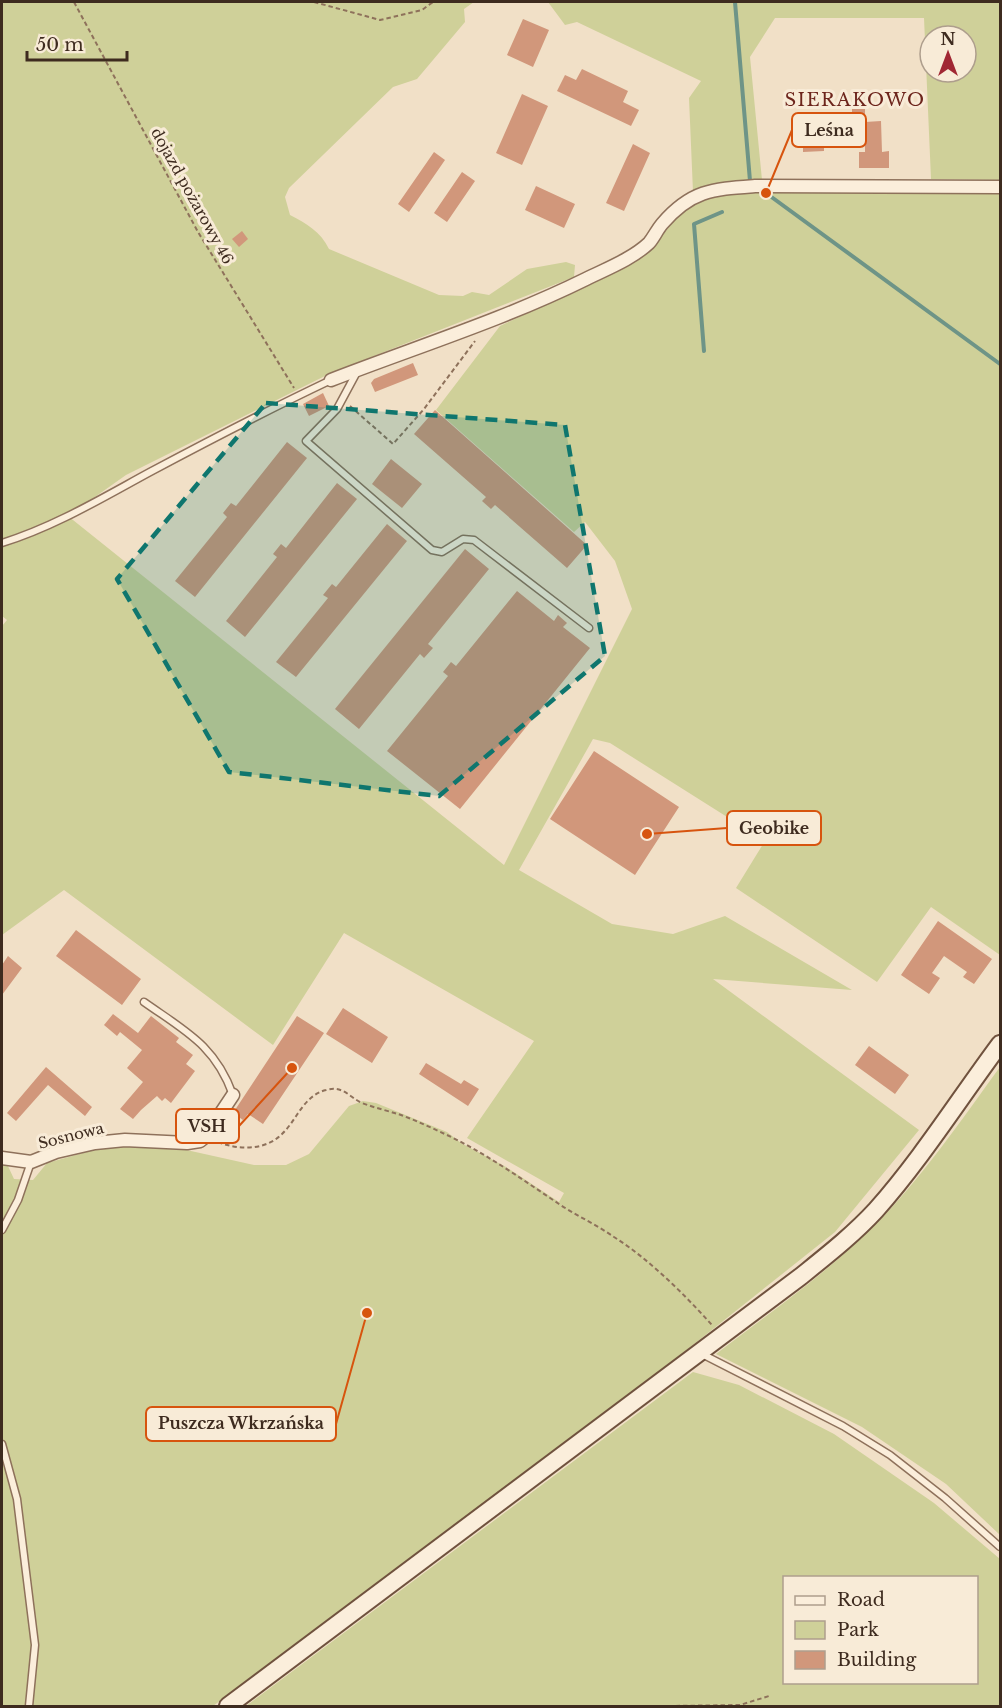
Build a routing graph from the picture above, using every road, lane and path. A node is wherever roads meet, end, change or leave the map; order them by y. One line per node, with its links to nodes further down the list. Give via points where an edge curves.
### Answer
1 (74, 2): 8 (path, dojazd pożarowy 46, via 198,232)
2 (314, 2): 3 (path, via 380,20 422,10)
3 (433, 2)
4 (1000, 187): 5 (street, via 755,186 695,195 678,207 649,243 629,257)
5 (490, 322): 6 (street); 9 (path, via 424,410 393,444)
6 (358, 370): 7 (street); 9 (lane)
7 (331, 380): 8 (lane)
8 (299, 396): 10 (lane, via 67,516)
9 (342, 399): 11 (lane, via 337,410 306,441 432,550 442,552 463,539 474,540)
10 (2, 543)
11 (589, 628)
12 (144, 1002): 14 (lane, via 202,1043 218,1063)
13 (1000, 1044): 19 (street, via 875,1210 840,1245)
14 (233, 1095): 15 (street)
15 (205, 1137): 17 (street, Sosnowa, via 200,1142 187,1143 94,1143); 19 (path, via 226,1146 248,1149 281,1135 299,1110 325,1090 346,1090 360,1102 449,1136 615,1237 682,1294)
16 (2, 1158): 17 (street, Sosnowa)
17 (31, 1162): 18 (lane)
18 (2, 1230)
19 (722, 1336): 20 (street)
20 (700, 1353): 22 (lane, via 843,1426 890,1455); 25 (street)
21 (2, 1444): 24 (lane, via 17,1499 35,1645)
22 (1000, 1547)
23 (769, 1696): 26 (path, via 740,1705)
24 (29, 1707)
25 (228, 1707)
26 (668, 1707)

